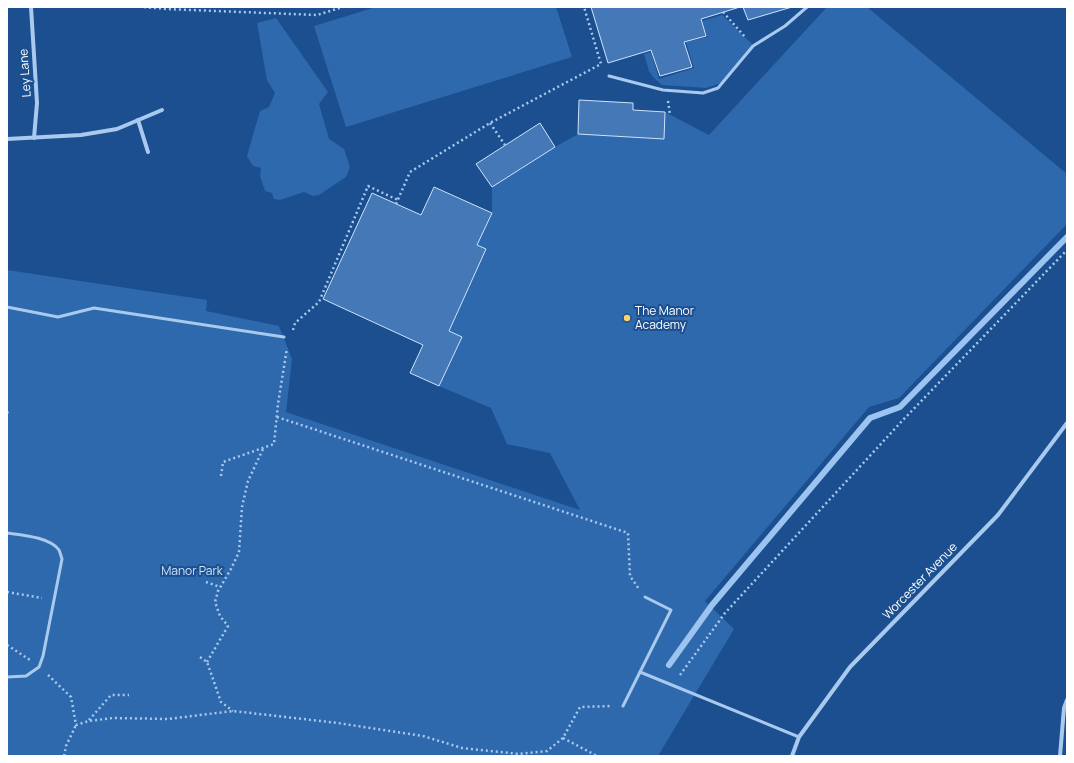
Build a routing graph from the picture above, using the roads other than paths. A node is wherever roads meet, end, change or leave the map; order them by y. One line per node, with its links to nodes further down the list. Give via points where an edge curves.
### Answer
1 (31, 7): 6 (street, Ley Lane, via 37,103)
2 (807, 7): 3 (lane, via 785,26 753,46 718,88 702,93 663,90)
3 (609, 76)
4 (162, 110): 5 (street)
5 (138, 120): 6 (street, via 117,128 81,135); 8 (street)
6 (34, 138): 7 (street)
7 (7, 139)
8 (148, 152)
9 (7, 307): 10 (lane, via 58,317 94,308)
10 (284, 337)
11 (1067, 423): 18 (street, Worcester Avenue, via 998,515 850,667)
12 (7, 533): 15 (lane, via 50,542 59,550 62,559 39,667 26,676)
13 (645, 597): 14 (lane, via 671,610)
14 (640, 672): 17 (lane); 18 (lane)
15 (7, 677)
16 (1067, 700): 20 (street)
17 (623, 706)
18 (799, 737): 19 (street, Worcester Avenue)
19 (792, 756)
20 (1060, 756)

